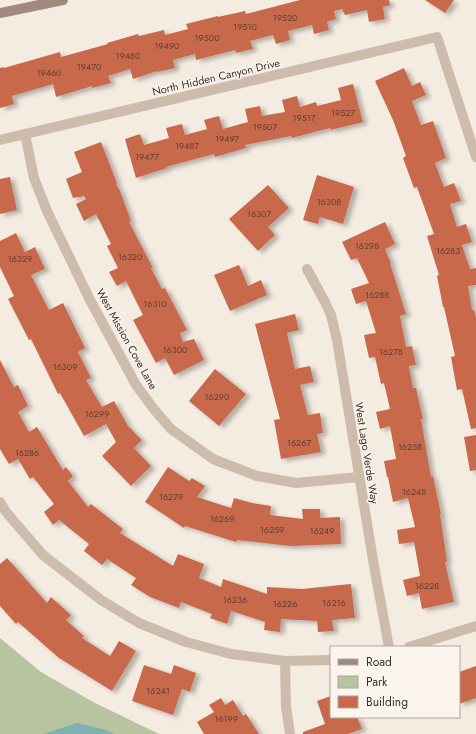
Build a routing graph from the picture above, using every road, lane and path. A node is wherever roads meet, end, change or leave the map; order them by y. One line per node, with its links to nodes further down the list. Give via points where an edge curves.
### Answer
1 (63, 0): 2 (street)
2 (0, 13)
3 (25, 134): 4 (street, North Hidden Canyon Drive); 5 (street, North Hidden Canyon Drive, via 436,38); 7 (street, West Mission Cove Lane, via 34,178 90,300 136,385 171,429 213,459 257,476 296,483)
4 (0, 140)
5 (476, 157)
6 (308, 269): 7 (street, West Lago Verde Way, via 331,315)
7 (359, 477): 10 (street, West Lago Verde Way)
8 (0, 502): 13 (street, via 43,555 101,600 139,623 186,642 231,654)
9 (476, 626): 11 (street)
10 (389, 646)
11 (412, 646)
12 (330, 660): 13 (street)
13 (285, 661): 14 (street, via 286,707)
14 (290, 734)

